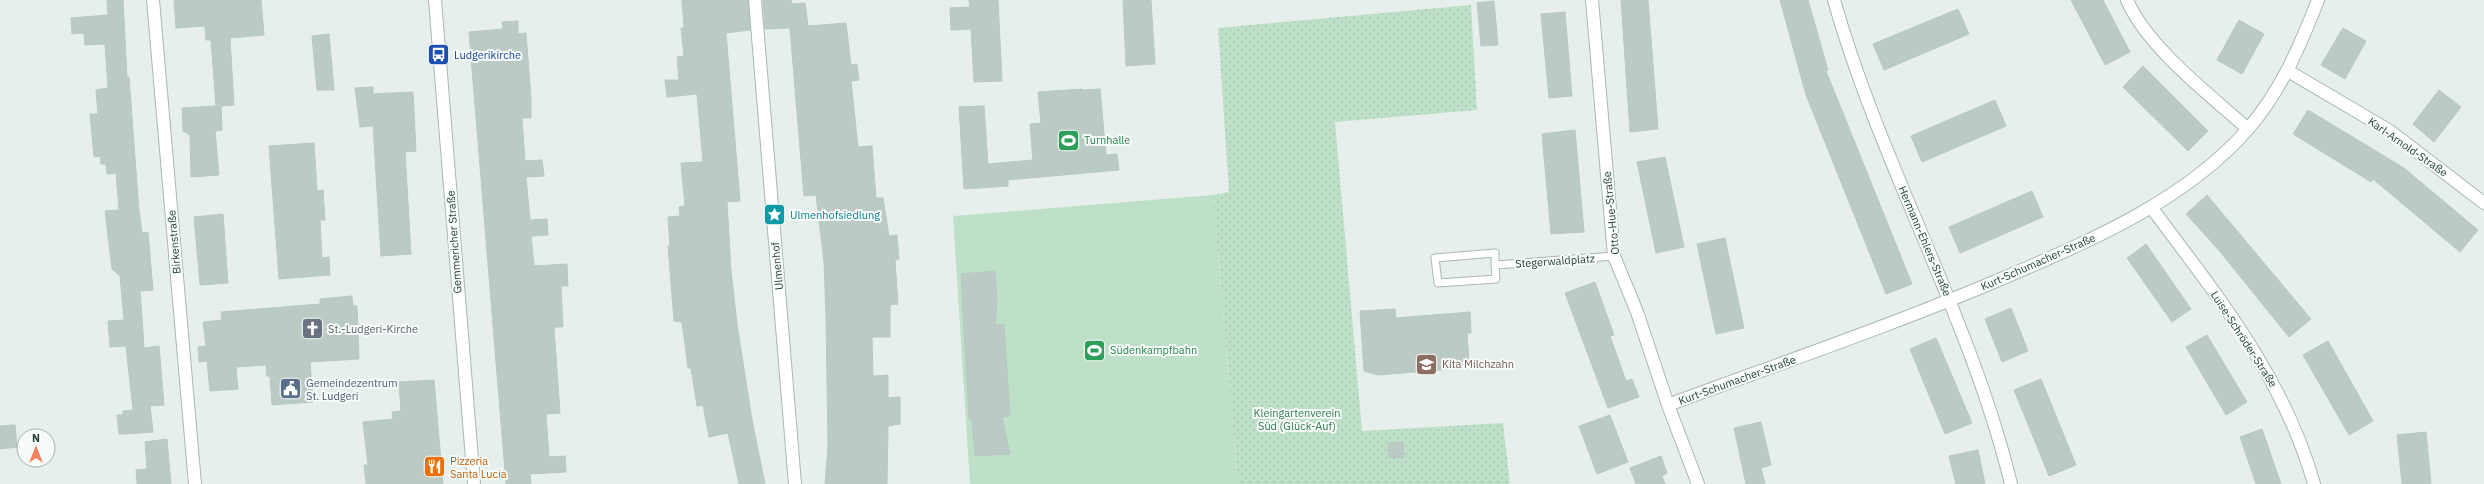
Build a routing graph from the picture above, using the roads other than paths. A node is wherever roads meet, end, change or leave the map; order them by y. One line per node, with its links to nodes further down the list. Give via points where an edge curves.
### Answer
1 (153, 0): 16 (street, Birkenstraße)
2 (435, 0): 17 (street, Gemmericher Straße)
3 (755, 0): 18 (street, Ulmenhof)
4 (1592, 0): 12 (street, Otto-Hue-Straße)
5 (1834, 0): 14 (street, Hermann-Ehlers-Straße, via 1868,102)
6 (2127, 0): 9 (street, via 2142,26 2157,42)
7 (2318, 0): 8 (street, Kurt-Schumacher-Straße)
8 (2288, 71): 9 (street, Kurt-Schumacher-Straße, via 2270,101); 10 (street, Karl-Arnold-Straße, via 2390,131)
9 (2248, 129): 11 (street, Kurt-Schumacher-Straße, via 2224,154)
10 (2484, 203)
11 (2151, 207): 14 (street, Kurt-Schumacher-Straße, via 2073,248); 21 (street, Luise-Schröder-Straße, via 2231,316 2268,374 2291,418)
12 (1614, 256): 13 (lane, Stegerwaldplatz); 15 (street, Otto-Hue-Straße, via 1637,312)
13 (1496, 265): 13 (lane, via 1496,279 1438,283 1435,258 1495,253)
14 (1950, 301): 15 (street, Kurt-Schumacher-Straße); 20 (street, Hermann-Ehlers-Straße, via 1994,419)
15 (1668, 405): 19 (street, Otto-Hue-Straße)
16 (195, 484)
17 (474, 484)
18 (795, 484)
19 (1698, 484)
20 (2011, 484)
21 (2314, 484)

